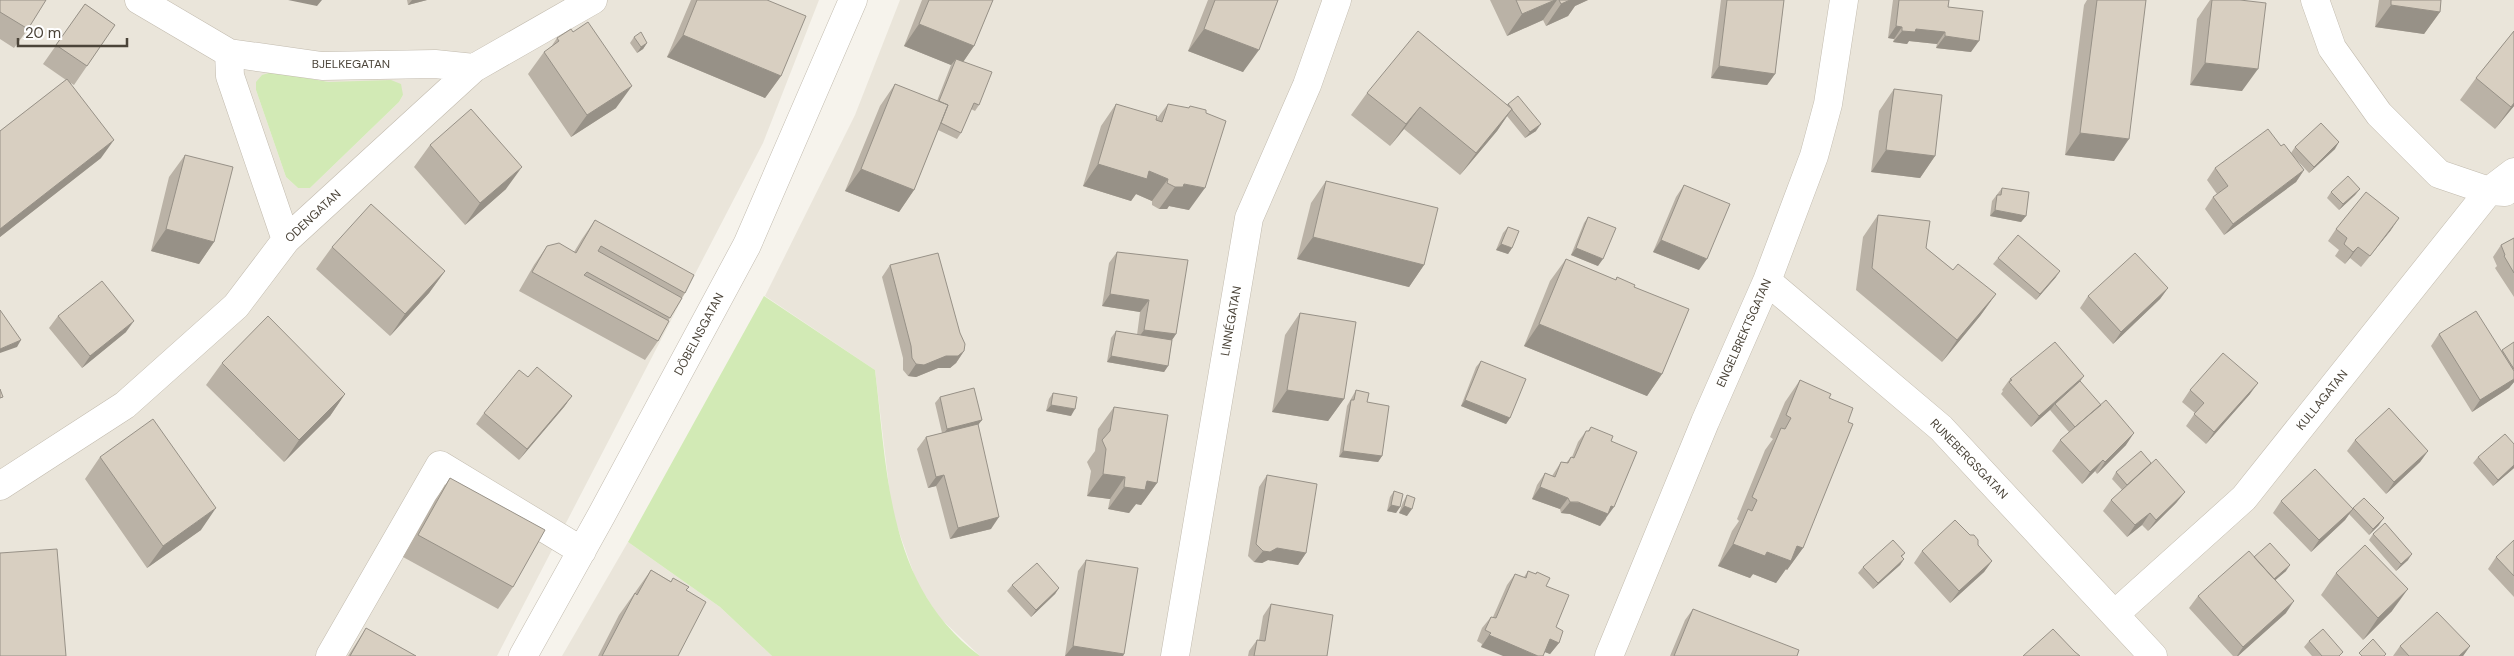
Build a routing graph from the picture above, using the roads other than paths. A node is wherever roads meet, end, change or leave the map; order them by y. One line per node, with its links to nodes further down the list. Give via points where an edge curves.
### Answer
1 (139, 0): 7 (street, BJELKEGATAN)
2 (594, 0): 8 (street, ODENGATAN)
3 (853, 0): 14 (street, DÖBELNSGATAN, via 747,245)
4 (1337, 0): 18 (street, LINNÉGATAN, via 1307,84 1249,218)
5 (1844, 0): 12 (street, ENGELBREKTSGATAN, via 1828,104 1814,156)
6 (2315, 0): 10 (street, via 2332,48 2379,114 2439,174)
7 (228, 53): 8 (street, BJELKEGATAN, via 322,66 435,64); 11 (street, via 230,76)
8 (474, 68): 11 (street, ODENGATAN)
9 (2514, 172): 10 (street, KULLAGATAN)
10 (2502, 191): 15 (street, KULLAGATAN, via 2244,498)
11 (286, 240): 13 (street, ODENGATAN, via 236,306 125,405)
12 (1767, 281): 15 (street, RUNEBERGSGATAN, via 1941,428); 19 (street, ENGELBREKTSGATAN)
13 (0, 486)
14 (582, 551): 16 (street, via 440,465); 17 (street, DÖBELNSGATAN)
15 (2115, 614): 20 (street, RUNEBERGSGATAN)
16 (330, 656)
17 (523, 656)
18 (1175, 656)
19 (1609, 656)
20 (2152, 656)

